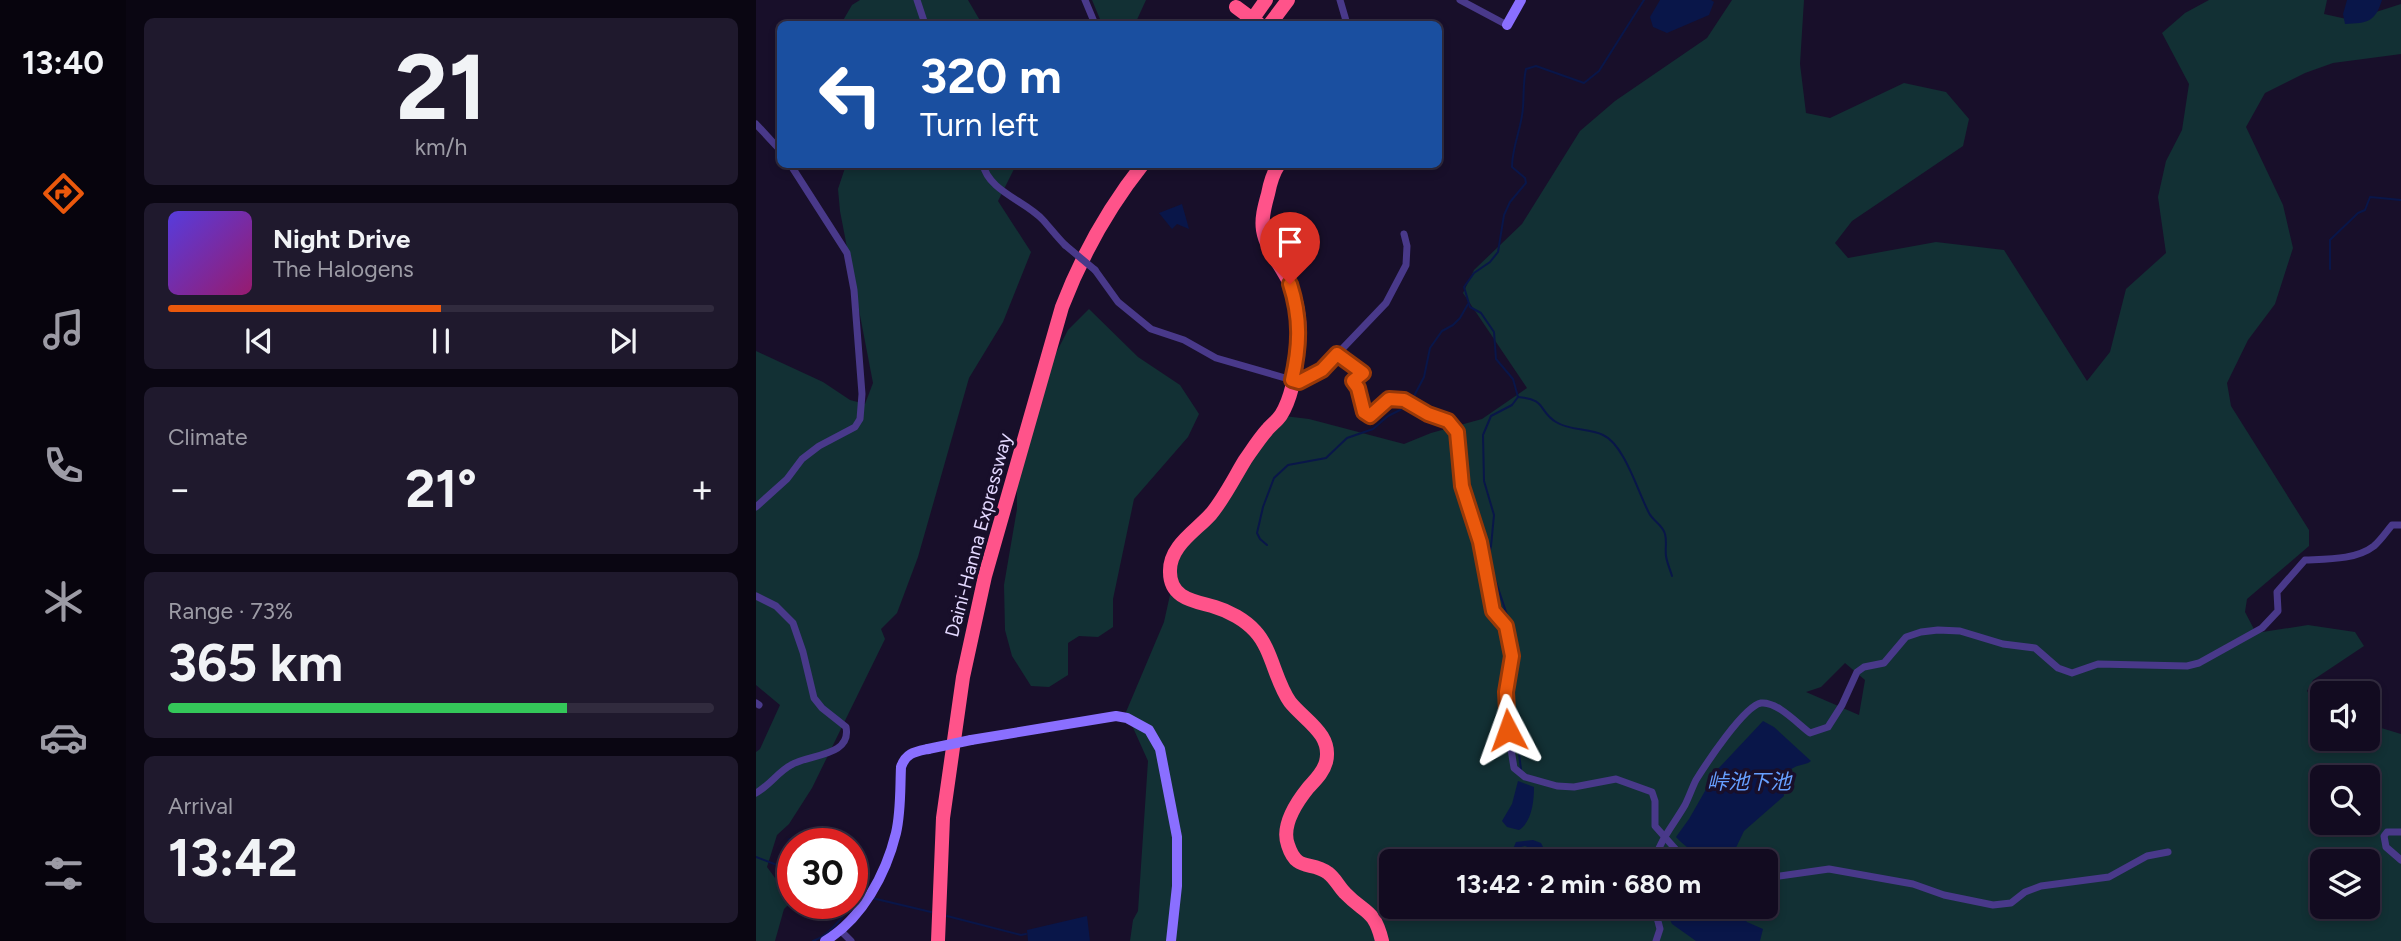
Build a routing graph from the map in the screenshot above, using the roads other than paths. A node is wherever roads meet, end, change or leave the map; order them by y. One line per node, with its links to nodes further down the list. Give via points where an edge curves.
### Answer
1 (917, 0): 11 (street)
2 (1085, 0): 12 (street)
3 (1256, 0): 13 (highway)
4 (1266, 0): 14 (highway)
5 (1279, 0): 16 (highway)
6 (1288, 0): 17 (highway)
7 (1460, 0): 19 (street)
8 (1521, 0): 19 (street)
9 (1342, 2): 18 (street)
10 (1234, 4): 15 (highway, bridge)
11 (924, 21)
12 (1094, 21)
13 (1243, 21)
14 (1251, 21)
15 (1256, 21)
16 (1262, 21)
17 (1272, 21)
18 (1346, 21)
19 (1507, 25)
20 (756, 124): 21 (street)
21 (777, 147)
22 (793, 168): 30 (street, via 847,253 863,406 855,427 802,459)
23 (985, 168): 29 (street, bridge, via 988,177 1042,219 1095,270 1118,302 1151,329 1216,358)
24 (1128, 168): 45 (highway, Daini-Hanna Expressway, via 1093,222 1054,303 976,574 940,768)
25 (1140, 168): 46 (highway, Daini-Hanna Expressway, via 1100,226 1062,307 985,576 962,677 948,769)
26 (1277, 168): 29 (highway, via 1268,191 1263,229 1297,304 1299,344)
27 (1404, 234): 28 (street, via 1406,265 1386,303)
28 (1337, 354): 29 (street, via 1322,370 1299,382); 35 (street, via 1363,373 1353,381 1364,412 1370,416 1389,399 1404,400 1448,421 1457,432 1462,486 1480,542 1493,611 1506,626 1512,656 1505,710 1514,768 1525,777 1557,786 1616,779 1652,792 1655,826)
29 (1292, 380): 48 (highway, via 1281,414 1212,513 1183,540 1170,577 1185,599 1224,610 1255,631 1290,701 1321,734 1326,764 1300,799 1285,836 1295,860 1328,872 1346,894 1370,912)
30 (756, 507)
31 (2401, 525): 35 (street, via 2392,524 2374,546 2358,554 2305,560 2277,592 2278,611 2262,628 2199,663 2169,667 2098,664 2072,673 2058,668 2035,648 1960,631 1906,637 1884,663 1857,672 1828,727 1810,733 1776,706 1755,705 1712,755)
32 (756, 596): 33 (street, via 776,606 793,623 814,698 848,734 837,749 788,766)
33 (756, 793)
34 (2401, 832): 39 (street, via 2384,836 2386,847)
35 (1665, 836): 36 (street); 37 (street)
36 (1658, 849)
37 (1676, 849)
38 (2168, 852): 40 (street, via 2147,856 2109,877 2041,886 2011,903 1993,905 1829,869)
39 (2401, 860)
40 (1778, 876)
41 (1657, 919): 49 (street)
42 (841, 930): 43 (street); 44 (street); 47 (street, bridge, via 865,902 887,860 896,832 904,758 971,740 1116,716 1149,730 1160,749 1177,837)
43 (825, 941)
44 (851, 941)
45 (929, 941)
46 (938, 941)
47 (1171, 941)
48 (1382, 941)
49 (1656, 941)

